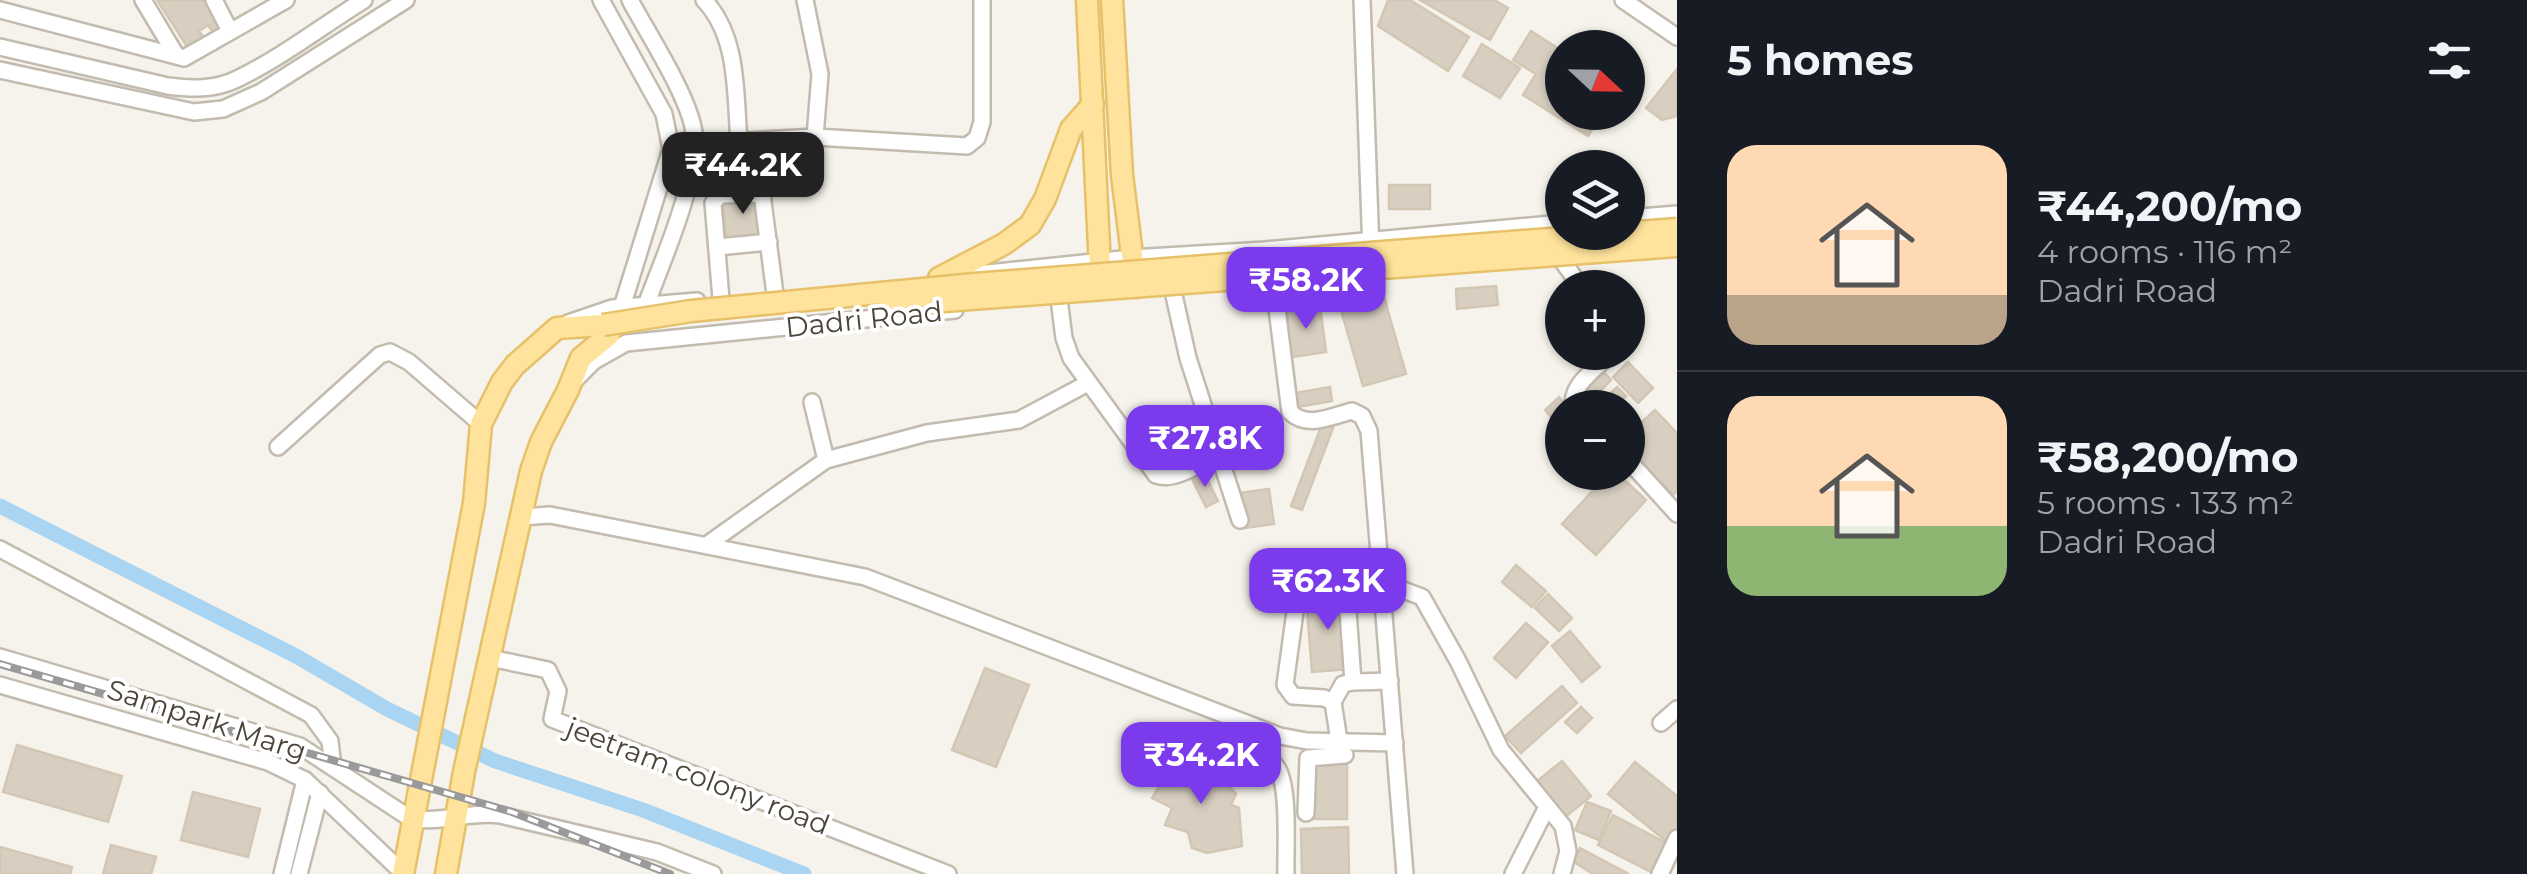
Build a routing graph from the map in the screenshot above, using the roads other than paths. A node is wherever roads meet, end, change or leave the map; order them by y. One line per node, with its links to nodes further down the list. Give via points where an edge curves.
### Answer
1 (143, 0): 19 (street)
2 (214, 0): 16 (street)
3 (286, 0): 16 (street)
4 (364, 0): 18 (street, via 235,80 191,89)
5 (406, 0): 20 (street, via 261,92 222,109 194,112)
6 (601, 0): 48 (street, via 664,114 671,149)
7 (630, 0): 24 (street, via 688,110)
8 (704, 0): 23 (street, via 732,51)
9 (805, 0): 22 (street, via 820,74)
10 (982, 0): 22 (street, via 977,138 967,146)
11 (1087, 0): 21 (main road)
12 (1112, 0): 34 (main road)
13 (1362, 0): 29 (street)
14 (1624, 0): 17 (street)
15 (0, 10): 19 (street)
16 (230, 32): 19 (street, via 184,58)
17 (1677, 37)
18 (0, 47)
19 (176, 55)
20 (0, 70)
21 (1093, 104): 35 (main road); 39 (main road, via 1071,129 1030,225)
22 (815, 137): 23 (street)
23 (738, 141): 24 (street)
24 (693, 144): 47 (street, via 683,202)
25 (1677, 214): 26 (street)
26 (1645, 217)
27 (1545, 224): 29 (street, Dadri Road)
28 (1677, 229): 50 (main road, bridge, via 691,311)
29 (1370, 240): 34 (street, Dadri Road); 38 (street)
30 (769, 242): 31 (street); 31 (street, via 762,194 720,195 713,203); 43 (street)
31 (717, 246): 46 (street)
32 (1677, 246): 50 (main road, bridge, via 855,308)
33 (1677, 255): 36 (street, Dadri Road)
34 (1131, 258): 35 (street, Dadri Road); 42 (main road)
35 (1100, 262): 39 (street, Dadri Road); 44 (main road)
36 (1563, 262): 37 (street); 38 (street, Dadri Road)
37 (1569, 270)
38 (1375, 277): 40 (street, Dadri Road)
39 (939, 278): 43 (street, Dadri Road)
40 (1274, 285): 41 (street, Dadri Road); 66 (street, via 1290,412 1309,422 1352,411 1370,430)
41 (1173, 291): 42 (street, Dadri Road); 58 (street)
42 (1137, 293): 44 (street, Dadri Road)
43 (775, 294): 46 (street, Dadri Road)
44 (1101, 294): 45 (street, Dadri Road)
45 (1060, 298): 51 (street, Dadri Road); 53 (street, via 1064,338)
46 (722, 299): 47 (street, Dadri Road)
47 (646, 306): 48 (street, Dadri Road); 51 (street)
48 (622, 307): 49 (street, Dadri Road); 50 (street)
49 (557, 328): 50 (main road); 56 (main road, Dadri Road, via 515,365)
50 (613, 334): 51 (street, Dadri Road); 62 (main road, via 581,358 541,442)
51 (650, 341)
52 (1594, 370): 54 (street)
53 (1088, 383): 58 (street, via 1163,478); 59 (street, via 1019,420 927,433)
54 (1575, 390)
55 (812, 402): 59 (street)
56 (481, 424): 57 (street, via 390,352); 87 (main road, Dadri Road, via 474,503)
57 (278, 447)
58 (1218, 454): 63 (street)
59 (826, 460): 64 (street)
60 (1645, 479): 61 (street)
61 (1677, 514)
62 (521, 517): 64 (street, via 550,515); 69 (main road)
63 (1240, 520)
64 (708, 544): 76 (street, via 865,577)
65 (0, 548): 81 (street, via 310,716 330,742)
66 (1382, 582): 67 (street); 70 (street); 84 (street, via 1422,597 1500,750)
67 (1346, 583): 71 (street); 73 (street, via 1306,584 1297,598 1284,685 1293,696)
68 (0, 657): 81 (street, Sampark Marg, via 300,746)
69 (490, 658): 86 (main road); 94 (street, jeetram colony road, via 548,670 558,691 552,719)
70 (1390, 680): 71 (street); 77 (street)
71 (1353, 682): 73 (street, via 1343,684)
72 (0, 685): 82 (street, Sampark Marg, via 268,762)
73 (1332, 702): 78 (street)
74 (1677, 709): 75 (street)
75 (1661, 723)
76 (1307, 741): 78 (street); 80 (street)
77 (1395, 743): 78 (street); 96 (street)
78 (1342, 748): 80 (street)
79 (1252, 754): 95 (street, via 1280,773)
80 (1308, 758): 85 (street)
81 (333, 767): 87 (street, Sampark Marg)
82 (305, 780): 83 (street, Sampark Marg); 89 (street)
83 (320, 793): 90 (street); 91 (street, Sampark Marg)
84 (1547, 808): 97 (street); 98 (street, via 1568,839)
85 (1306, 814)
86 (457, 815): 87 (street); 92 (main road); 93 (street, via 481,812 535,823 657,852)
87 (412, 819): 91 (main road, Dadri Road)
88 (1677, 838): 99 (street)
89 (282, 874)
90 (299, 874)
91 (403, 874)
92 (446, 874)
93 (712, 874)
94 (948, 874)
95 (1286, 874)
96 (1404, 874)
97 (1512, 874)
98 (1562, 874)
99 (1660, 874)

